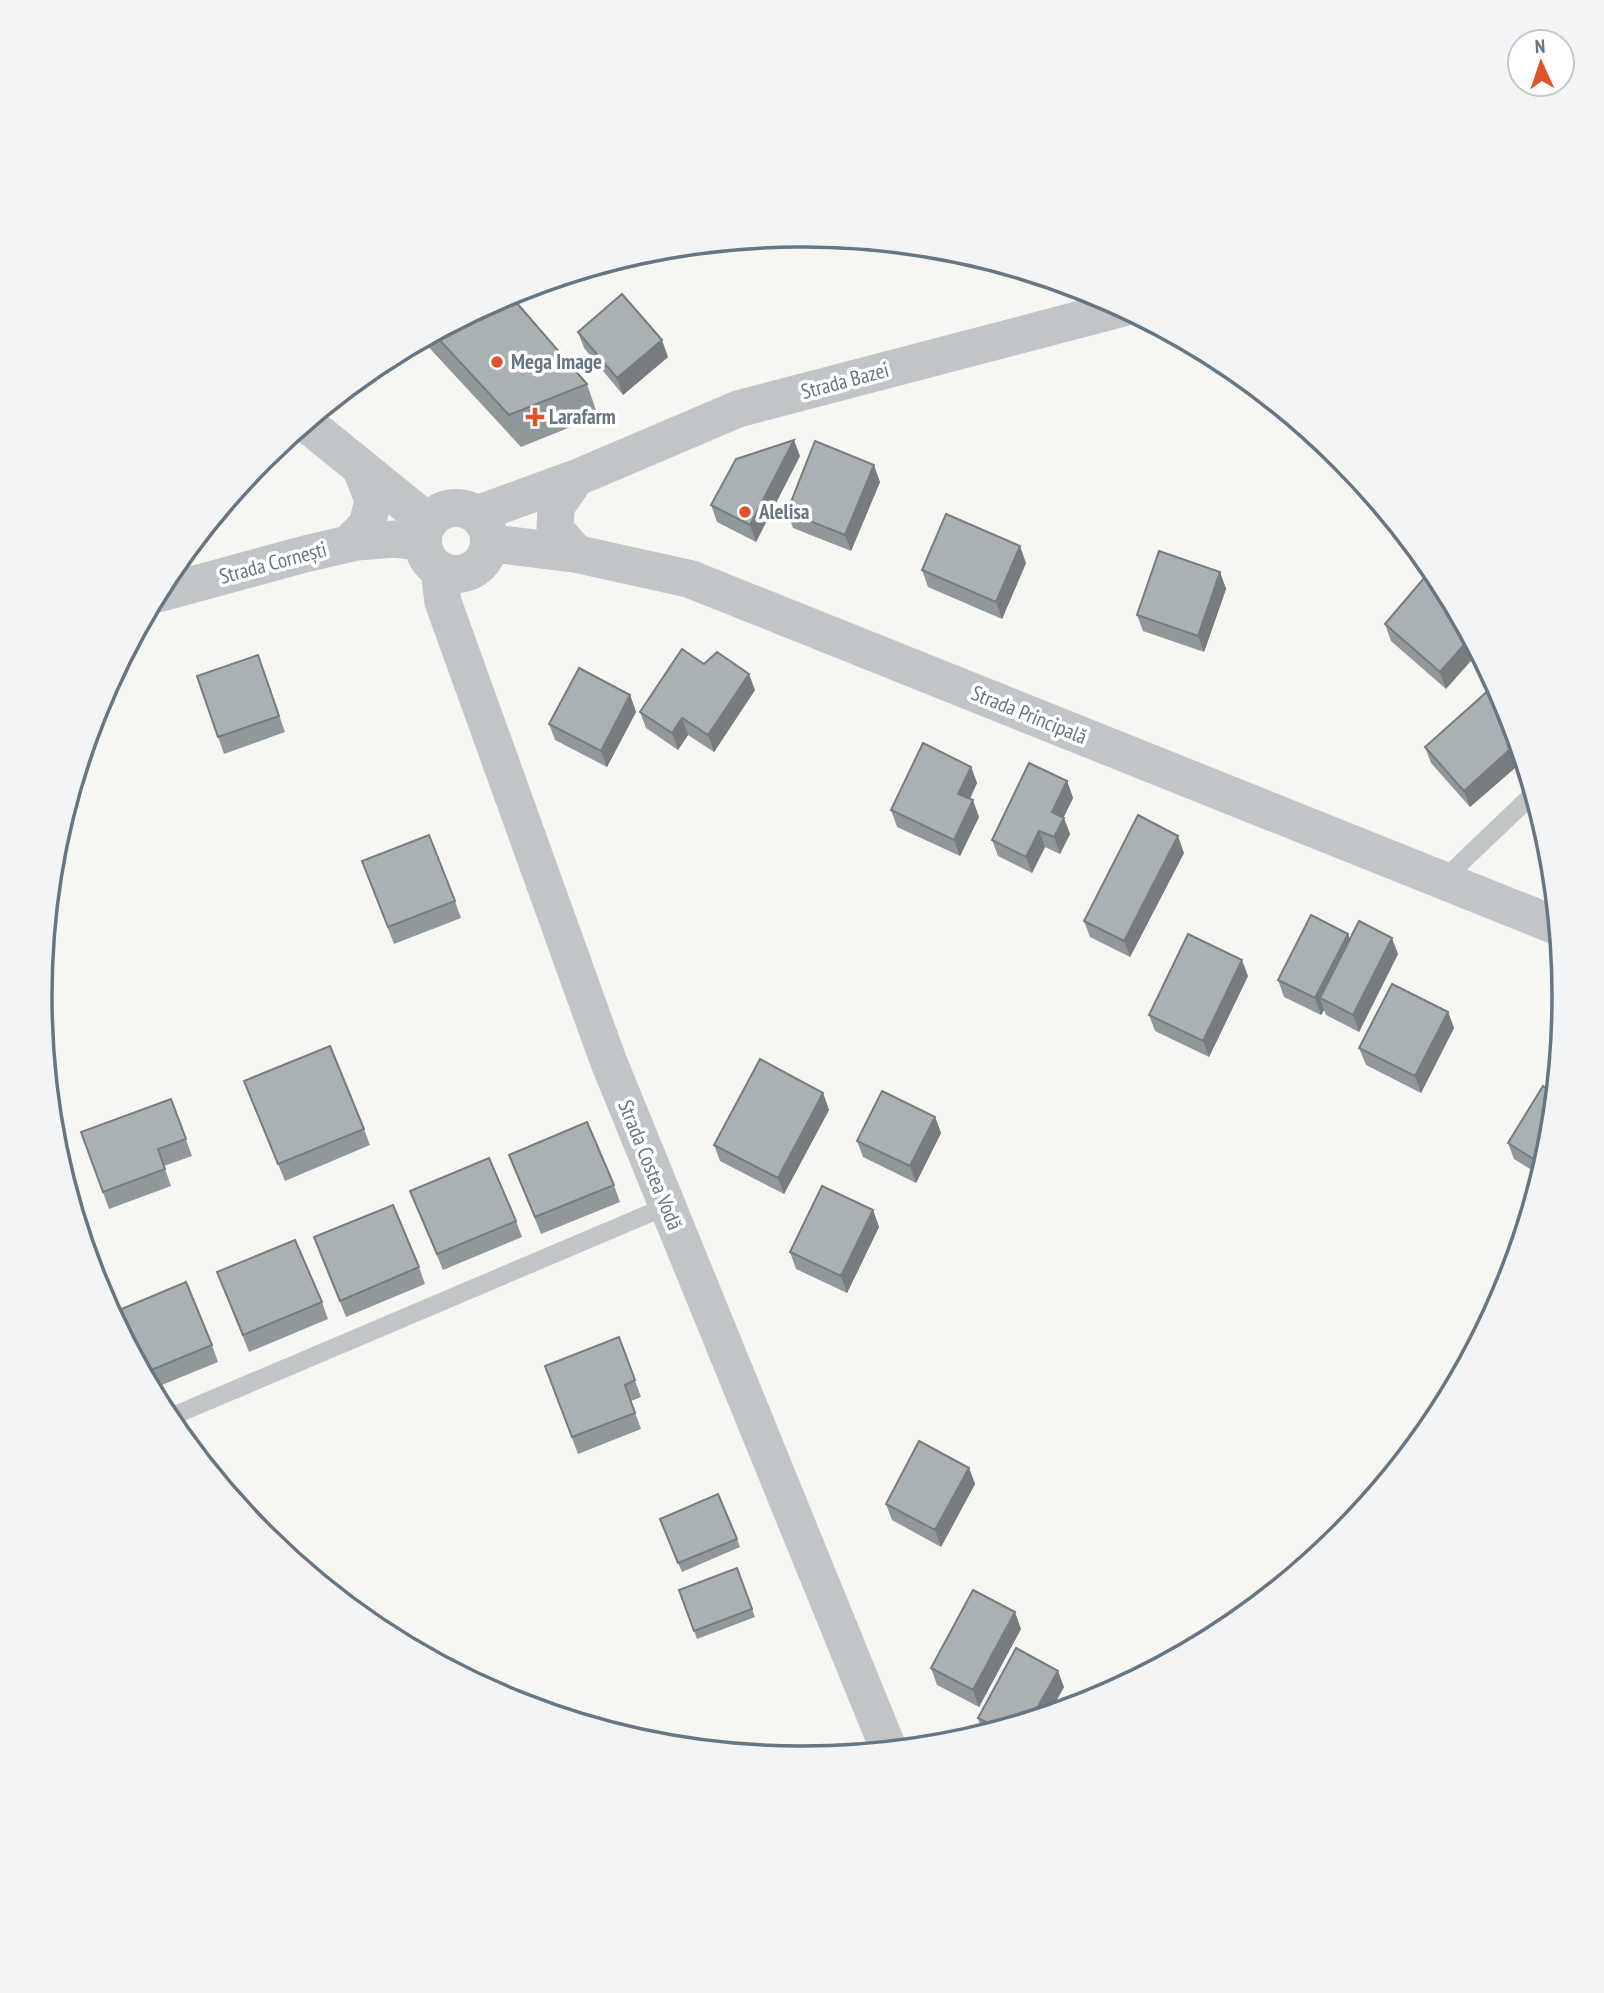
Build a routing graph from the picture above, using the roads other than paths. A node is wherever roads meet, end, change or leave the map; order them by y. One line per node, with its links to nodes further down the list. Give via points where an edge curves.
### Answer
1 (1107, 312): 4 (street, Strada Bazei, via 738,409)
2 (313, 429): 3 (street)
3 (359, 467): 6 (street, Strada Cornești, via 373,500 367,525); 7 (street)
4 (576, 478): 5 (street, Strada Bazei); 8 (street, via 556,507 555,528)
5 (483, 528): 7 (street, via 467,509 446,509 436,514); 7 (street, via 487,554 472,571 450,574); 8 (street, Strada Principală)
6 (348, 544): 7 (street, Strada Cornești, via 395,539); 9 (street, Strada Cornești)
7 (430, 545): 13 (street, Strada Costea Vodă, via 443,602 608,1060)
8 (577, 554): 11 (street, Strada Principală, via 690,579)
9 (173, 590)
10 (1525, 801): 11 (lane)
11 (1443, 880): 12 (street, Strada Principală)
12 (1547, 922)
13 (667, 1206): 14 (lane); 15 (street, Strada Costea Vodă)
14 (179, 1413)
15 (885, 1741)

